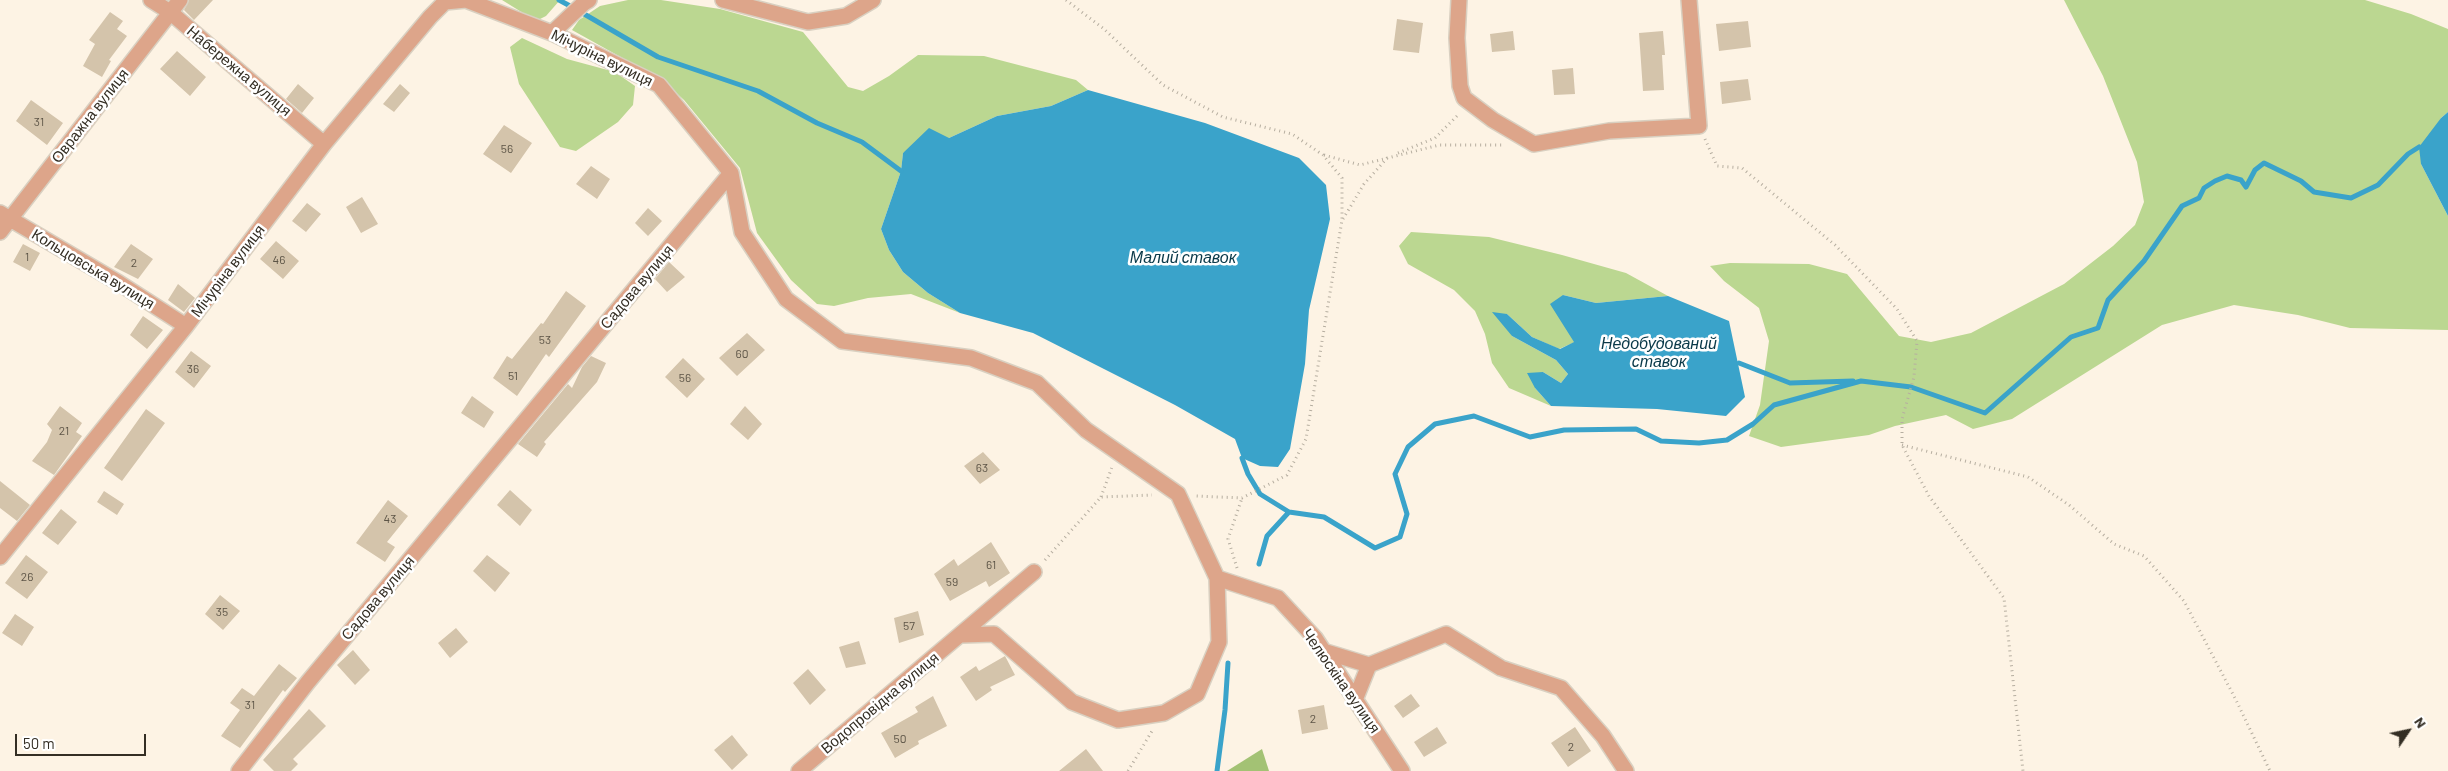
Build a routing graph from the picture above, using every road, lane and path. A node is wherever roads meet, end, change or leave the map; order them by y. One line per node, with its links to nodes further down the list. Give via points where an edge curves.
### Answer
1 (151, 0): 10 (street, Набережна вулиця)
2 (180, 0): 10 (street, Овражна вулиця)
3 (466, 0): 11 (street, Мічуріна вулиця); 14 (street, Мічуріна вулиця, via 446,2 430,17)
4 (589, 0): 11 (street)
5 (723, 0): 6 (street, via 808,22 846,16)
6 (873, 0)
7 (1066, 0): 16 (path, via 1104,29 1163,85 1223,117 1292,134)
8 (1459, 0): 12 (street, via 1457,38 1460,86)
9 (1689, 0): 13 (street)
10 (170, 12): 14 (street, Набережна вулиця); 19 (street, Овражна вулиця)
11 (552, 33): 18 (street, Мічуріна вулиця, via 659,85)
12 (1464, 98): 13 (street, via 1534,144 1609,131); 17 (path, via 1465,108 1435,138)
13 (1699, 126): 23 (path, via 1717,166 1742,168 1836,245 1897,309 1917,341 1912,384 1902,419)
14 (324, 144): 22 (street, Мічуріна вулиця)
15 (1505, 145): 17 (path, via 1439,145)
16 (1323, 154): 17 (path, via 1360,164); 20 (path, via 1342,178)
17 (1389, 156): 20 (path, via 1364,184)
18 (731, 173): 24 (street, via 742,232 781,292 842,341 971,358 1037,383 1086,430); 37 (street, Садова вулиця, via 308,682)
19 (5, 216): 21 (street, Овражна вулиця); 22 (street, Кольцовська вулиця)
20 (1342, 220): 27 (path, via 1306,439 1287,475)
21 (0, 232)
22 (186, 326): 28 (street, Мічуріна вулиця)
23 (1902, 445): 42 (path, via 1929,496 2004,598); 43 (path, via 2028,477 2069,505 2114,544 2144,556 2184,601)
24 (1118, 452): 25 (street); 26 (path)
25 (1178, 494): 26 (path); 27 (path); 30 (street)
26 (1101, 497): 29 (path)
27 (1242, 498): 31 (path, via 1228,538)
28 (0, 557)
29 (1034, 572): 32 (street, Водопровідна вулиця)
30 (1217, 578): 31 (street, Челюскіна вулиця); 36 (street, via 1219,642 1197,694)
31 (1244, 587): 33 (street, Челюскіна вулиця, via 1278,598)
32 (962, 635): 36 (street, via 994,634 1072,702 1118,720); 38 (street, Водопровідна вулиця)
33 (1323, 651): 34 (street); 35 (street, Челюскіна вулиця)
34 (1369, 664): 35 (street); 41 (street, via 1446,634 1501,668 1562,688 1603,736)
35 (1355, 700): 40 (street, Челюскіна вулиця)
36 (1164, 713): 39 (path)
37 (240, 771)
38 (799, 771)
39 (1128, 771)
40 (1402, 771)
41 (1626, 771)
42 (2023, 771)
43 (2270, 771)

